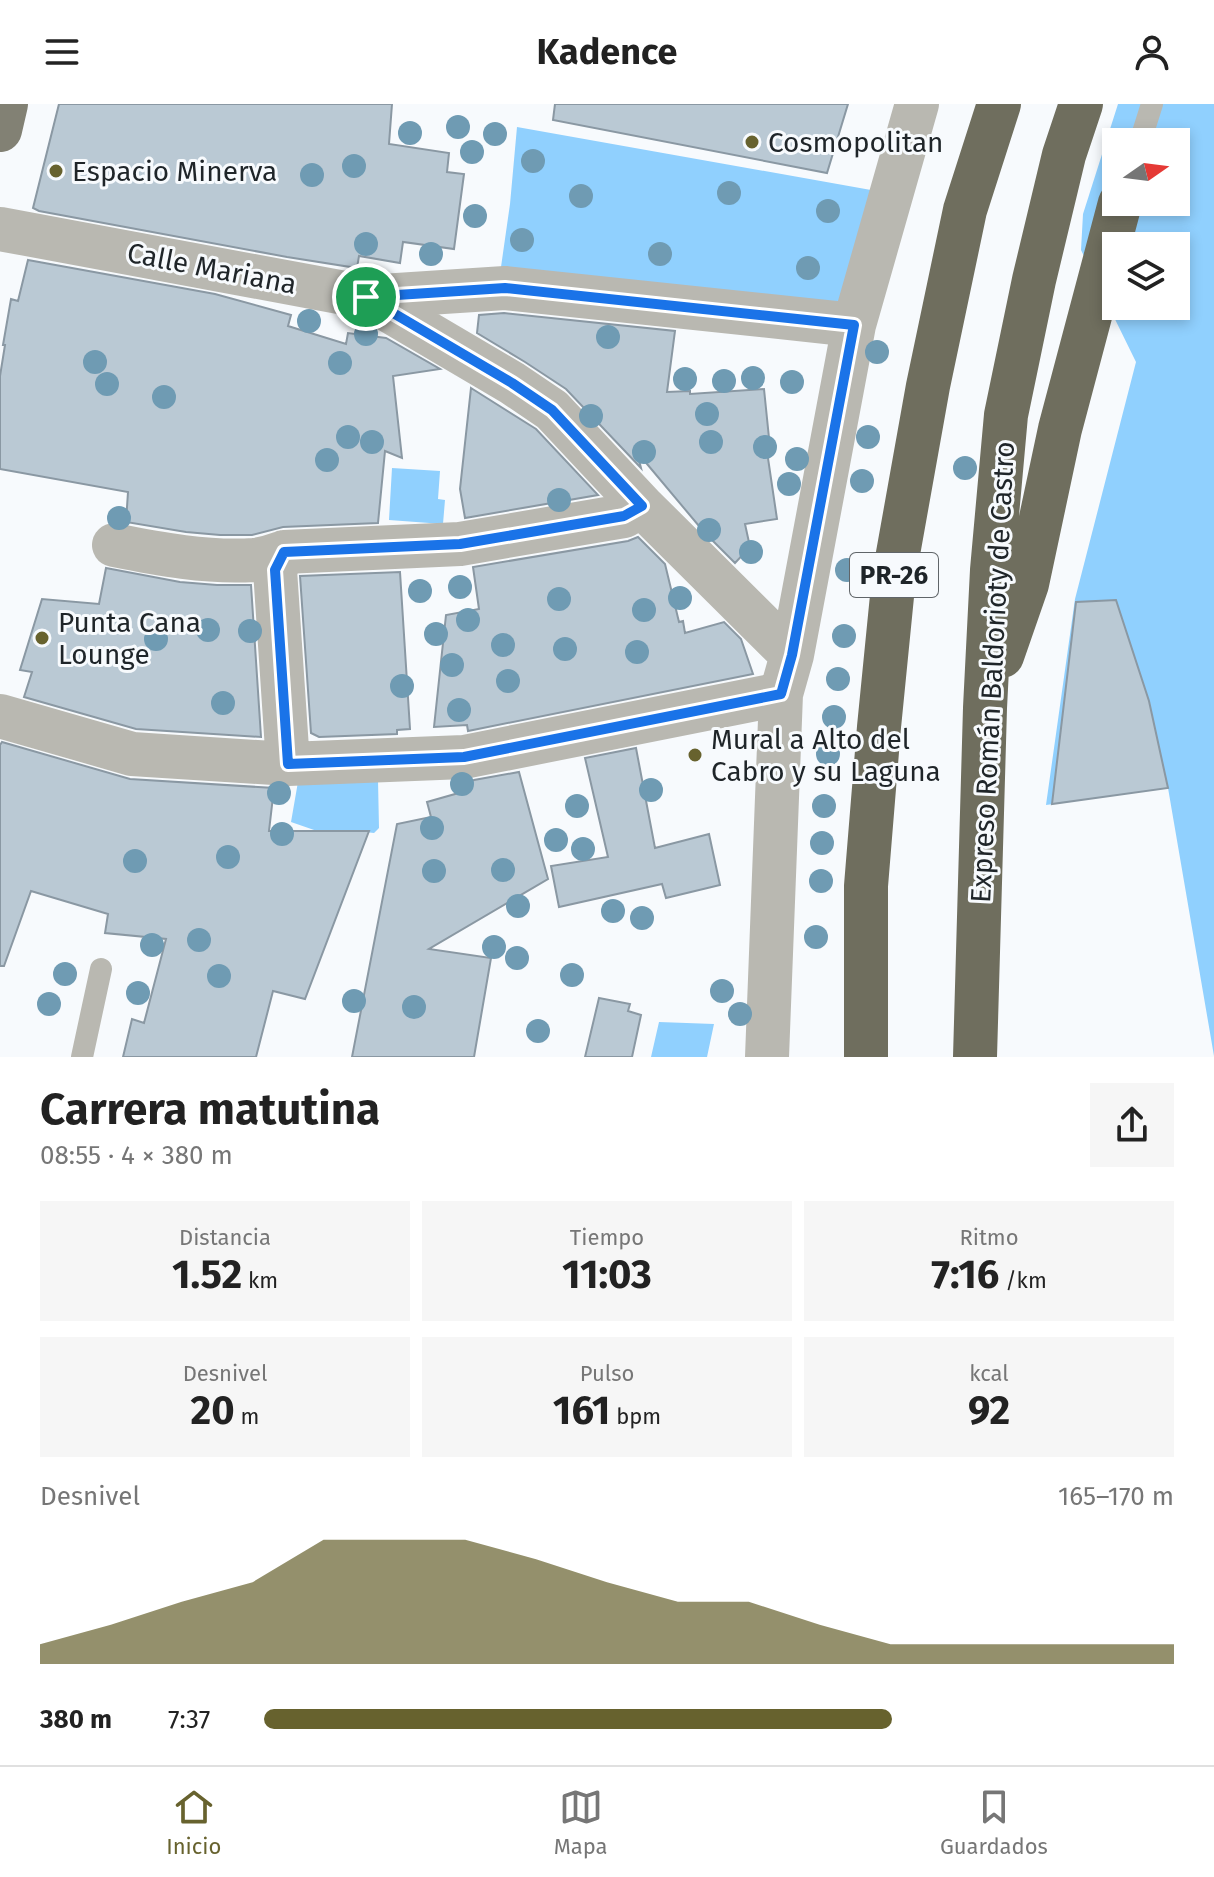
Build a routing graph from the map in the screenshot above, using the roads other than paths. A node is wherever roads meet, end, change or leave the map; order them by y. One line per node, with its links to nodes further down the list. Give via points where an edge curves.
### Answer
1 (917, 104): 9 (street)
2 (999, 104): 21 (highway, PR-26, via 965,210 894,576 866,886)
3 (1081, 104): 14 (highway, Expreso Román Baldorioty de Castro, via 1064,155 1006,415)
4 (1152, 104): 5 (lane)
5 (1144, 128)
6 (1116, 216): 14 (highway, via 1060,429 1027,584)
7 (0, 229): 8 (street, Calle Mariana)
8 (366, 297): 9 (street, Calle Mariana, via 505,288); 10 (street, via 552,410)
9 (854, 325): 13 (street)
10 (642, 506): 12 (street, via 624,516 460,544); 13 (street)
11 (114, 545): 12 (street, via 209,559 257,560)
12 (284, 552): 16 (street, via 275,570)
13 (786, 674): 16 (street, via 464,757); 20 (street)
14 (985, 708): 17 (highway, Expreso Román Baldorioty de Castro)
15 (0, 716): 16 (street, via 132,754)
16 (288, 764)
17 (978, 968): 22 (highway, Expreso Román Baldorioty de Castro); 23 (highway)
18 (101, 969): 19 (lane)
19 (82, 1057)
20 (767, 1057)
21 (866, 1057)
22 (975, 1057)
23 (999, 1057)

